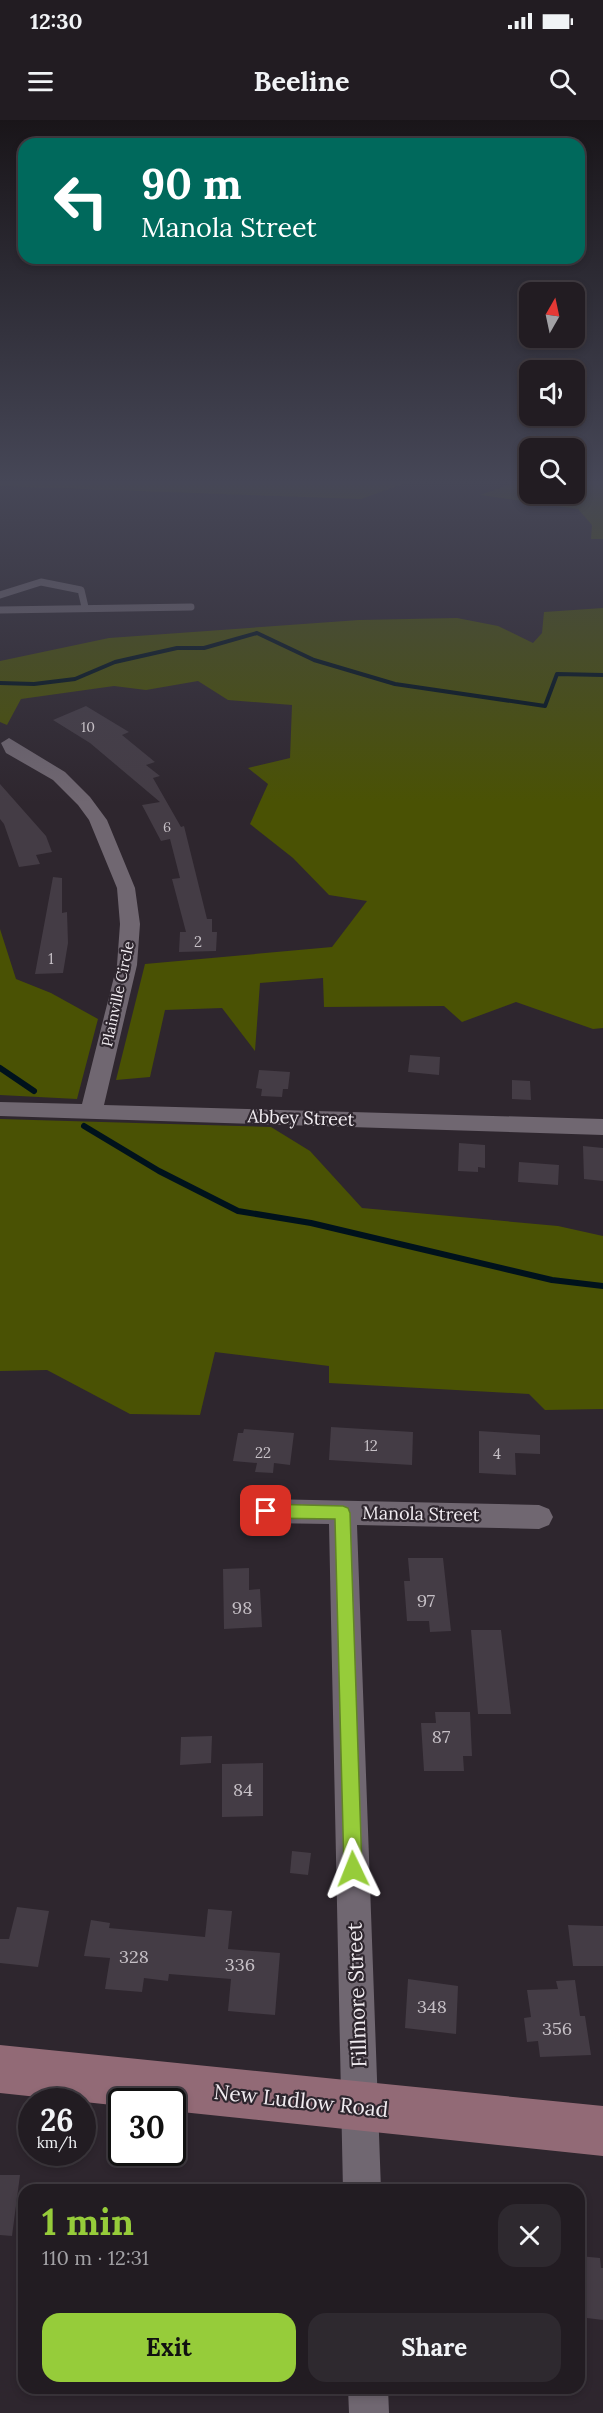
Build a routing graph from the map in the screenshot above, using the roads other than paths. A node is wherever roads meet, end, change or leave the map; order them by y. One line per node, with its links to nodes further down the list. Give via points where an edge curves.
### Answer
1 (19, 589): 3 (lane)
2 (77, 589): 4 (lane, via 81,590)
3 (0, 595)
4 (85, 607): 5 (lane); 6 (lane)
5 (191, 607)
6 (0, 610)
7 (9, 743): 9 (street, Plainville Circle, via 12,749 59,776 84,801 98,820 126,888 130,924 127,965)
8 (0, 1110): 9 (street, Abbey Street)
9 (91, 1112): 10 (street, Abbey Street)
10 (603, 1127)
11 (266, 1511): 12 (street, Manola Street)
12 (343, 1513): 13 (street, Manola Street); 15 (street, Fillmore Street)
13 (539, 1517)
14 (0, 2069): 15 (main road, New Ludlow Road)
15 (360, 2107): 16 (main road, New Ludlow Road); 17 (street, Fillmore Street)
16 (603, 2131)
17 (363, 2184)
18 (368, 2394): 19 (street)
19 (369, 2413)

